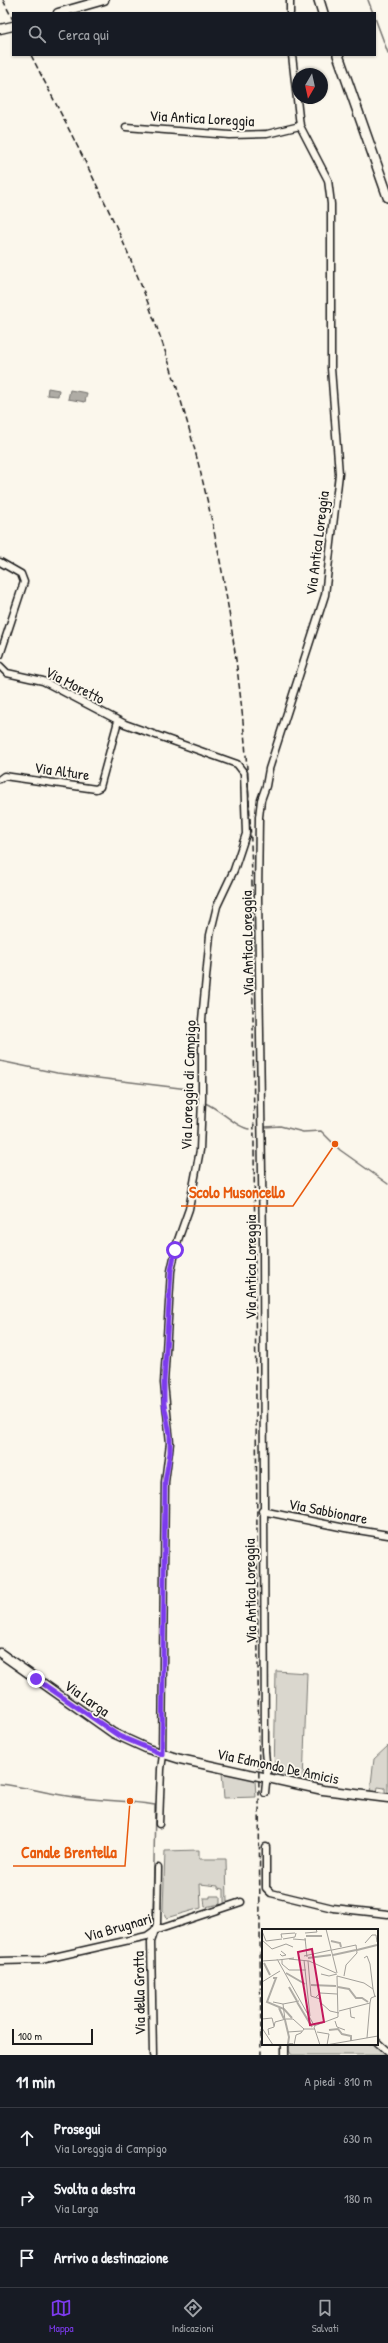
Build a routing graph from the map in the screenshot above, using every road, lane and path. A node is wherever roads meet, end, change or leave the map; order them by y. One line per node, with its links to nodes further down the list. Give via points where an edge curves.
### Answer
1 (104, 0): 3 (street)
2 (290, 0): 4 (street)
3 (62, 12)
4 (290, 12)
5 (12, 26): 6 (street)
6 (0, 29)
7 (292, 56): 9 (street, Via Antica Loreggia)
8 (338, 56): 11 (main road)
9 (300, 126): 10 (street, Via Antica Loreggia, via 267,134 230,135); 17 (street, Via Antica Loreggia, via 328,180 331,204 331,368 339,474 325,595 269,770 259,817 263,1242)
10 (126, 127)
11 (388, 197)
12 (0, 562): 13 (street, via 21,574 24,582)
13 (0, 655)
14 (0, 666): 15 (street, Via Moretto, via 7,673 43,681)
15 (118, 721): 16 (street, Via Alture, via 100,787 96,789 4,776); 20 (street, Via Loreggia di Campigo, via 237,764 244,773 245,838 215,913 207,961 202,1019 199,1155 189,1209 171,1271 164,1382 170,1444 165,1482)
16 (0, 779)
17 (262, 1511): 18 (street, Via Sabbionare); 21 (street, Via Antica Loreggia, via 264,1751)
18 (388, 1535)
19 (0, 1653): 20 (street, Via Larga, via 113,1732)
20 (162, 1754): 21 (street, Via Edmondo De Amicis); 24 (street, Via Loreggia di Campigo)
21 (267, 1778): 22 (street, Via Antica Loreggia); 23 (street, Via Edmondo De Amicis, via 339,1793)
22 (265, 1792)
23 (388, 1798)
24 (159, 1824)
25 (266, 1847): 28 (street, via 266,1888 271,1894 333,1908)
26 (158, 1868): 29 (street)
27 (241, 1902): 29 (street, Via Brugnari)
28 (388, 1914)
29 (154, 1931): 30 (street, Via Brugnari, via 147,1936 41,1960); 33 (street, Via della Grotta, via 151,1942)
30 (0, 1961)
31 (378, 2043): 32 (street)
32 (388, 2052)
33 (153, 2055)

